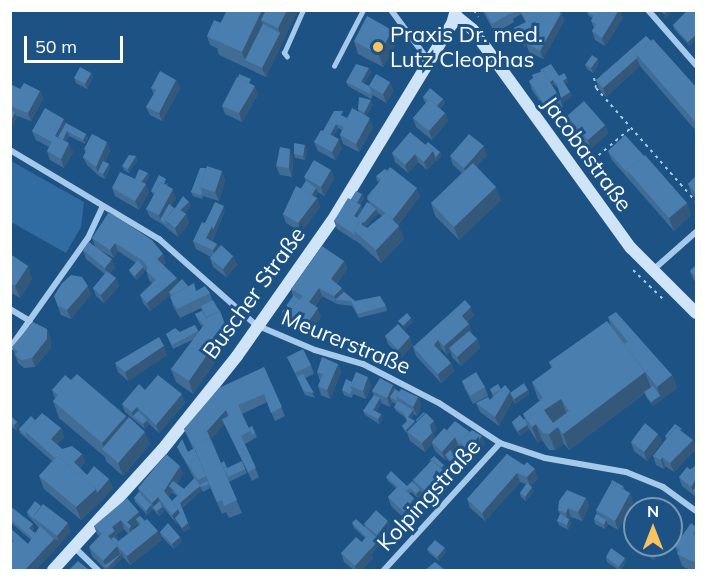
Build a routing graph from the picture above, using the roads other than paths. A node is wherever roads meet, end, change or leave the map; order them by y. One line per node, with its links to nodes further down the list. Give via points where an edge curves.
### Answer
1 (303, 10): 6 (lane, via 284,53)
2 (363, 10): 9 (lane)
3 (391, 10): 7 (street)
4 (648, 10): 8 (street)
5 (456, 13): 7 (main road, Buscher Straße); 13 (main road, Jacobastraße, via 473,30 575,175 631,248)
6 (287, 57)
7 (428, 60): 17 (main road, Buscher Straße, via 332,221)
8 (696, 62)
9 (334, 66)
10 (10, 150): 11 (street, Meurerstraße)
11 (103, 206): 16 (street, via 88,238); 17 (street, Meurerstraße, via 159,239)
12 (696, 232): 13 (street)
13 (653, 270): 15 (main road, Jacobastraße)
14 (10, 309): 16 (street)
15 (696, 313)
16 (30, 321): 18 (street)
17 (256, 325): 19 (street, Meurerstraße, via 315,350 363,364 440,403); 21 (main road, Buscher Straße, via 237,356 162,450)
18 (10, 348)
19 (500, 443): 20 (street, Meurerstraße, via 545,458 626,472 663,487); 24 (street, Kolpingstraße)
20 (696, 511)
21 (74, 546): 22 (main road, Buscher Straße); 23 (street)
22 (53, 570)
23 (98, 570)
24 (384, 570)

